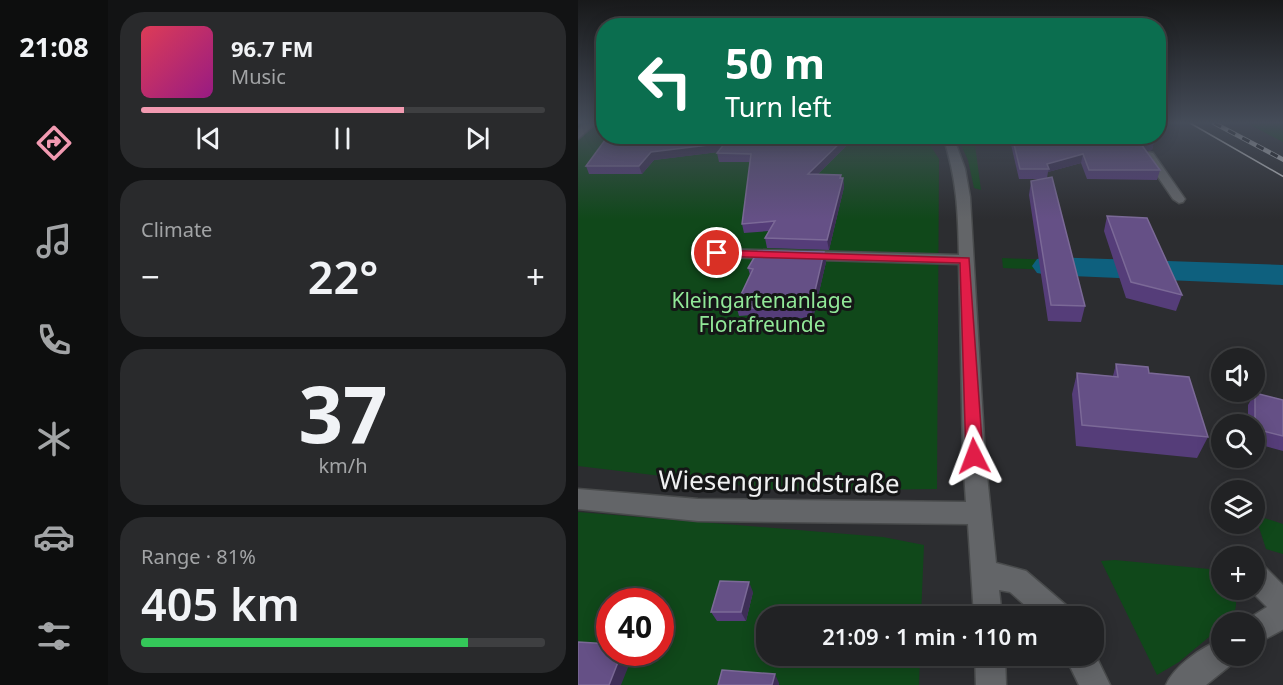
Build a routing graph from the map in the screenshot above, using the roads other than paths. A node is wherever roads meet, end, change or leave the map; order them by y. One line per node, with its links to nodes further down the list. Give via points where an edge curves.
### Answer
1 (954, 155): 5 (street, via 962,188)
2 (1149, 155): 3 (street)
3 (1179, 199)
4 (717, 253): 5 (street)
5 (965, 260): 7 (street)
6 (578, 500): 7 (street, Wiesengrundstraße, via 698,510)
7 (980, 513): 8 (street)
8 (986, 574): 10 (street); 11 (street, via 1018,580)
9 (1265, 586): 12 (street)
10 (988, 606)
11 (1046, 606)
12 (1283, 606)
13 (1283, 613): 14 (street)
14 (1265, 624)
15 (1211, 662): 20 (street)
16 (990, 666): 18 (street)
17 (1085, 666): 19 (street)
18 (991, 685)
19 (1095, 685)
20 (1181, 685)

